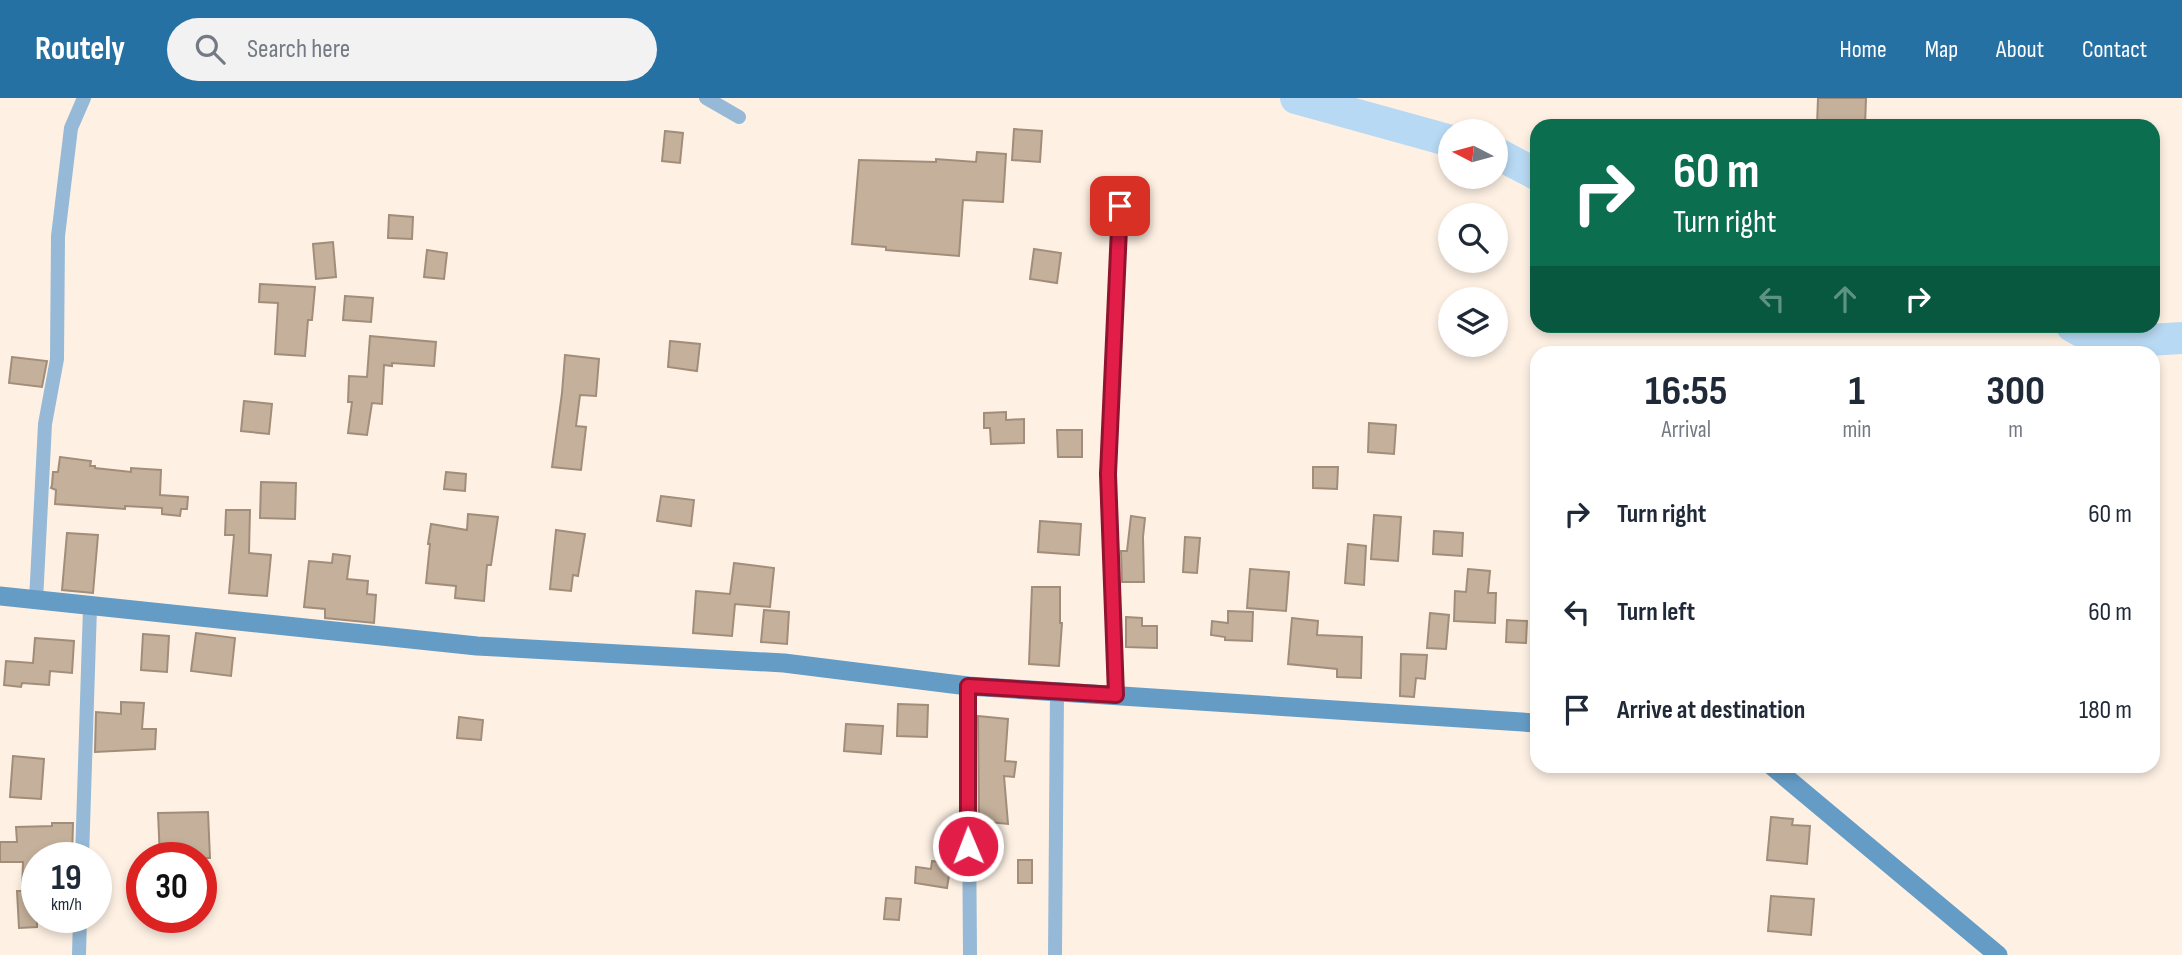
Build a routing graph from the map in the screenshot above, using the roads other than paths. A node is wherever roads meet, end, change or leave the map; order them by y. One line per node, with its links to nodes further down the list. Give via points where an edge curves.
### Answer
1 (84, 98): 6 (street, via 71,128 58,236 57,359 45,424)
2 (706, 98): 3 (street)
3 (739, 117)
4 (1120, 206): 10 (street, via 1108,474)
5 (0, 596): 6 (street)
6 (36, 601): 7 (street)
7 (90, 607): 8 (street, via 477,646 784,663); 13 (street)
8 (968, 686): 9 (street); 16 (street)
9 (1057, 692): 10 (street); 17 (street)
10 (1116, 695): 11 (street)
11 (1530, 723)
12 (1780, 773): 18 (street)
13 (83, 842)
14 (80, 933): 15 (street)
15 (79, 955)
16 (970, 955)
17 (1055, 955)
18 (1998, 955)

